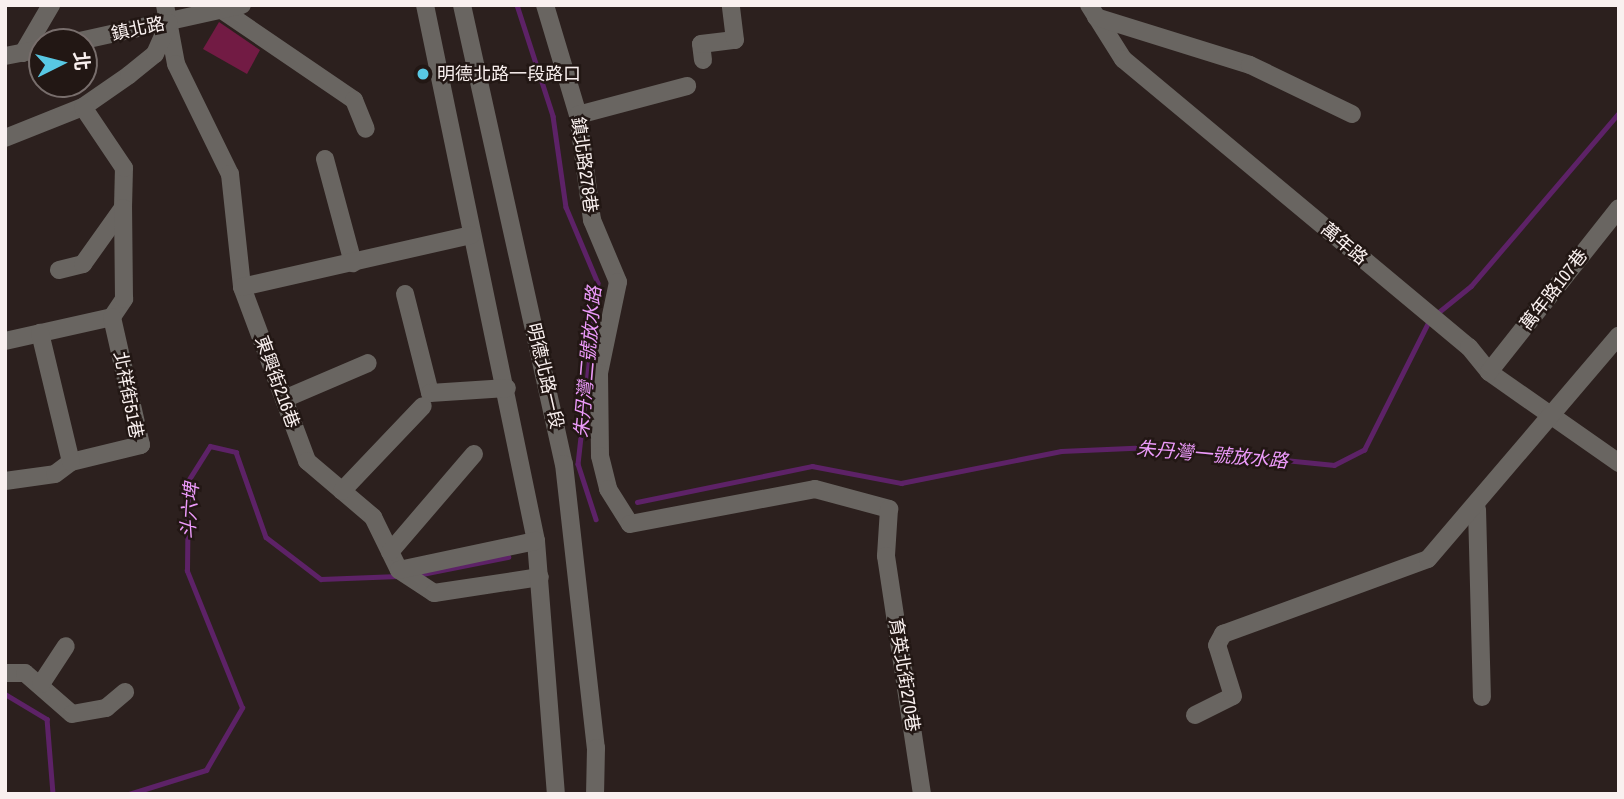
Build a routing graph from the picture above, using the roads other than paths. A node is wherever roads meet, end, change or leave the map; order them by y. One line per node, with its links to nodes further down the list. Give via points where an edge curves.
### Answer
1 (51, 5): 11 (street)
2 (242, 5): 7 (street, 鎮北路)
3 (425, 5): 22 (street)
4 (461, 5): 55 (street, 明德北路一段, via 564,464 596,748)
5 (545, 5): 16 (street, 鎮北路278巷)
6 (731, 5): 12 (street, via 735,40 701,44)
7 (222, 10): 9 (street, 鎮北路); 17 (street, via 354,100)
8 (1092, 11): 15 (street, via 1250,65); 32 (street, 萬年路, via 1123,58 1430,315)
9 (167, 14): 10 (street, 鎮北路); 14 (street, via 155,54); 25 (street, 東興街216巷, via 176,64 230,174)
10 (98, 35)
11 (14, 55)
12 (703, 60)
13 (687, 86): 16 (street)
14 (83, 107): 18 (street); 20 (street, via 124,169)
15 (1352, 114)
16 (578, 115): 43 (street, 鎮北路278巷, via 592,220 618,282 599,373 600,456 608,489)
17 (366, 129)
18 (5, 138)
19 (325, 159): 23 (street)
20 (123, 208): 24 (street, via 83,264); 27 (street, via 124,299)
21 (1619, 208): 32 (street, 萬年路107巷)
22 (471, 235): 23 (street); 33 (street)
23 (353, 263): 25 (street)
24 (59, 270)
25 (242, 287): 34 (street, 東興街216巷)
26 (405, 294): 33 (street, via 430,393)
27 (113, 317): 28 (street); 38 (street, 北祥街51巷, via 141,445)
28 (40, 333): 30 (street); 38 (street)
29 (1619, 335): 36 (street)
30 (5, 341)
31 (368, 363): 34 (street)
32 (1489, 372): 36 (street, 萬年路)
33 (507, 388): 44 (street)
34 (284, 399): 41 (street, 東興街216巷, via 307,461)
35 (424, 406): 41 (street)
36 (1553, 419): 39 (street, 萬年路); 42 (street)
37 (474, 454): 45 (street)
38 (71, 462): 40 (street, 北祥街51巷, via 55,474)
39 (1619, 463)
40 (5, 481)
41 (342, 491): 45 (street, 東興街216巷, via 373,517)
42 (1477, 509): 52 (street); 53 (street, via 1429,559 1223,634 1217,645 1233,696)
43 (630, 524): 56 (street, 育英北街270巷, via 815,489 889,509 886,556)
44 (536, 541): 46 (street); 47 (street)
45 (390, 552): 46 (street, 東興街216巷)
46 (399, 570): 47 (street, via 434,593)
47 (540, 578): 54 (street)
48 (66, 646): 50 (street)
49 (5, 673): 50 (street, via 25,673)
50 (41, 684): 51 (street, via 72,714 106,708)
51 (125, 692)
52 (1482, 697)
53 (1195, 715)
54 (556, 794)
55 (595, 794)
56 (922, 794)

